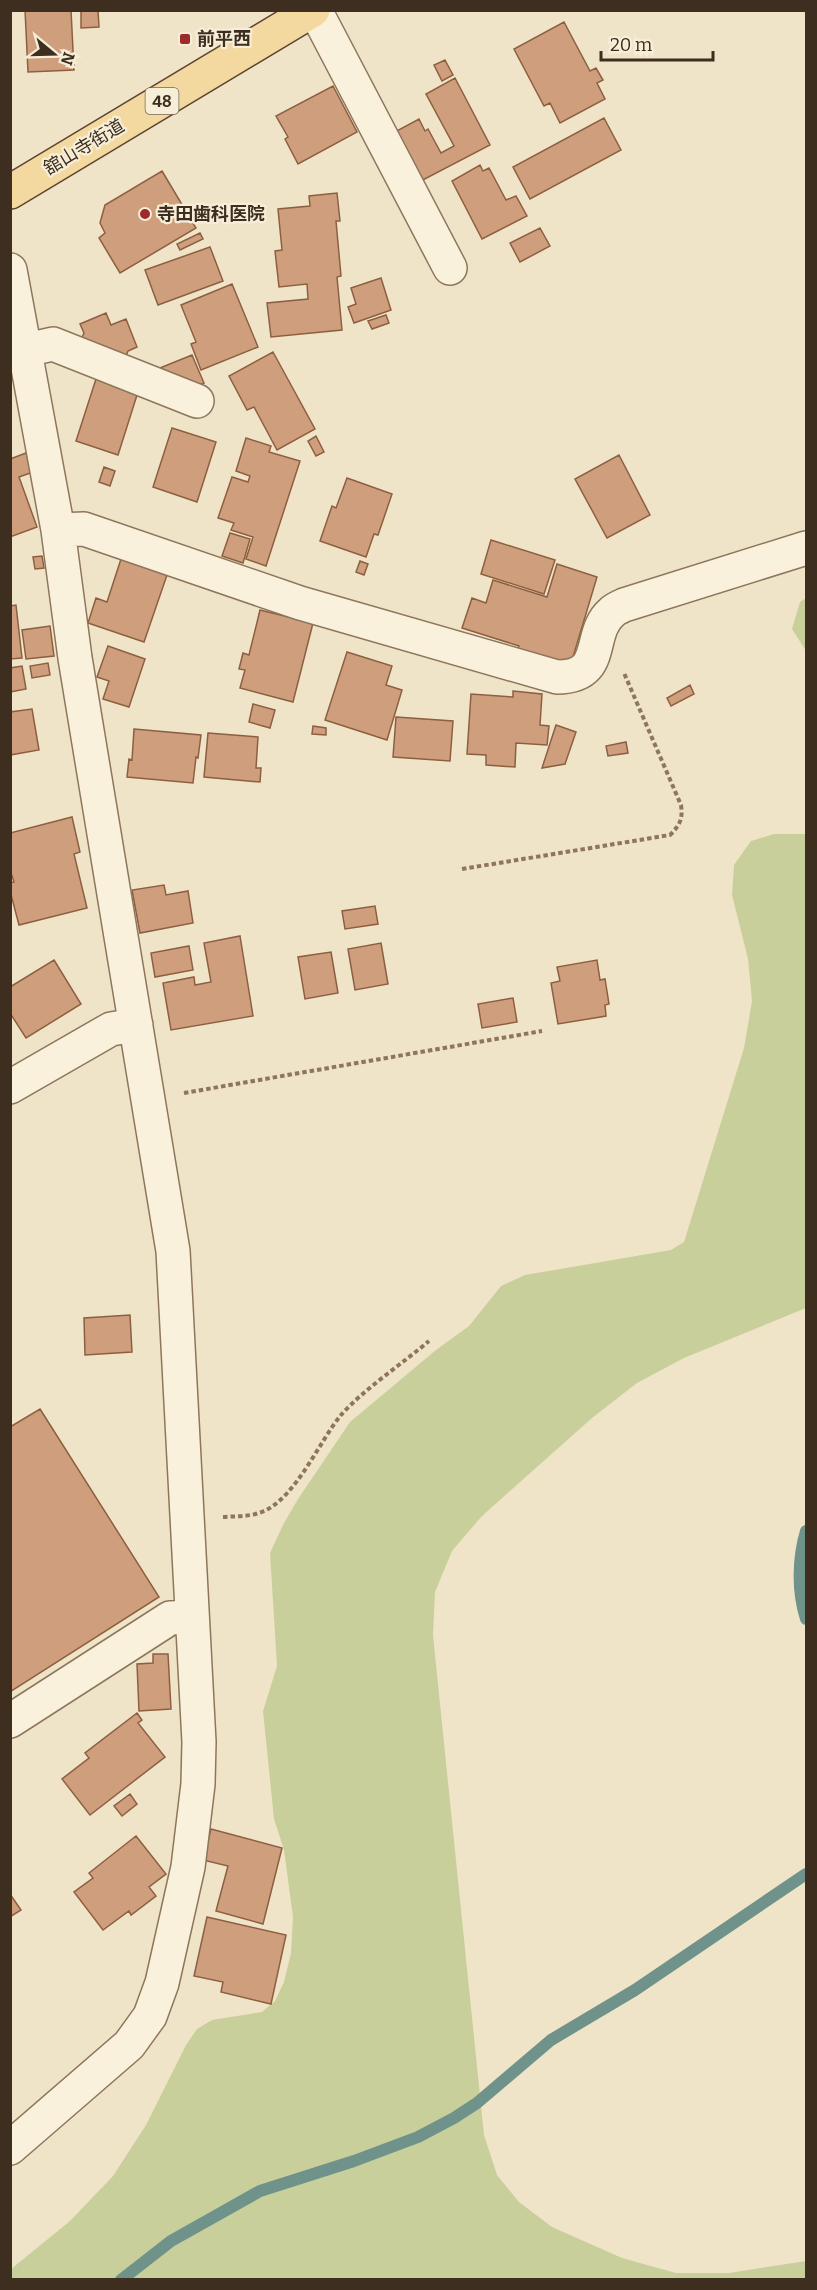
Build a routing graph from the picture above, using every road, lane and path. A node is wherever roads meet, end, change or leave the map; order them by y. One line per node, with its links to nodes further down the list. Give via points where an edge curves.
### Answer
1 (314, 10): 2 (main road, 舘山寺街道 / 48); 3 (street)
2 (10, 192)
3 (450, 268)
4 (10, 270): 5 (street)
5 (26, 350): 6 (street, via 53,344); 7 (street)
6 (197, 401)
7 (58, 530): 9 (street, via 84,529 300,603 557,677 572,677 585,670); 11 (street, via 75,658)
8 (807, 548): 9 (street, via 624,605 611,612)
9 (594, 651): 10 (path, via 619,664 626,676 681,805 683,816 678,827 670,835)
10 (462, 869)
11 (136, 1025): 13 (street, via 111,1029); 14 (street)
12 (542, 1031): 14 (path)
13 (10, 1087)
14 (148, 1099): 16 (street, via 173,1251)
15 (429, 1341): 16 (path, via 342,1414 278,1503 249,1516)
16 (187, 1519): 17 (street)
17 (192, 1617): 18 (street, via 170,1618); 19 (street, via 198,1784 188,1867 162,1983 150,2016 129,2045)
18 (10, 1720)
19 (10, 2148)

